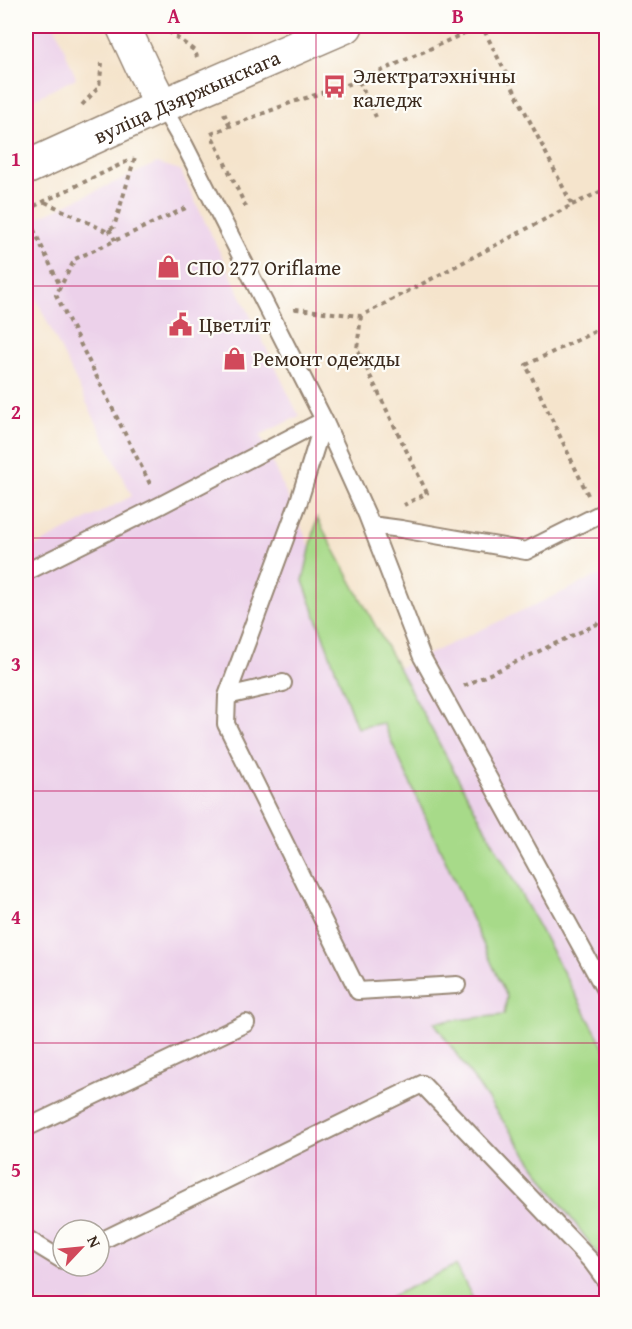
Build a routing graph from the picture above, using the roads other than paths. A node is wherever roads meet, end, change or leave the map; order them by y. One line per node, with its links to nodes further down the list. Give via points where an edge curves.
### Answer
1 (123, 26): 3 (main road)
2 (346, 26): 3 (main road, вуліца Дзяржынскага)
3 (162, 106): 4 (main road, вуліца Дзяржынскага); 5 (lane)
4 (26, 168)
5 (324, 420): 7 (lane); 8 (lane); 10 (lane, via 299,501)
6 (606, 511): 7 (lane, via 526,551)
7 (370, 525): 12 (lane, via 422,657)
8 (26, 572)
9 (283, 683): 10 (lane)
10 (227, 696): 11 (lane, via 226,724 358,992)
11 (457, 985)
12 (606, 992)
13 (246, 1023): 14 (lane)
14 (26, 1128)
15 (111, 1236): 18 (lane, via 422,1084)
16 (26, 1237): 17 (lane)
17 (51, 1253)
18 (606, 1281)

